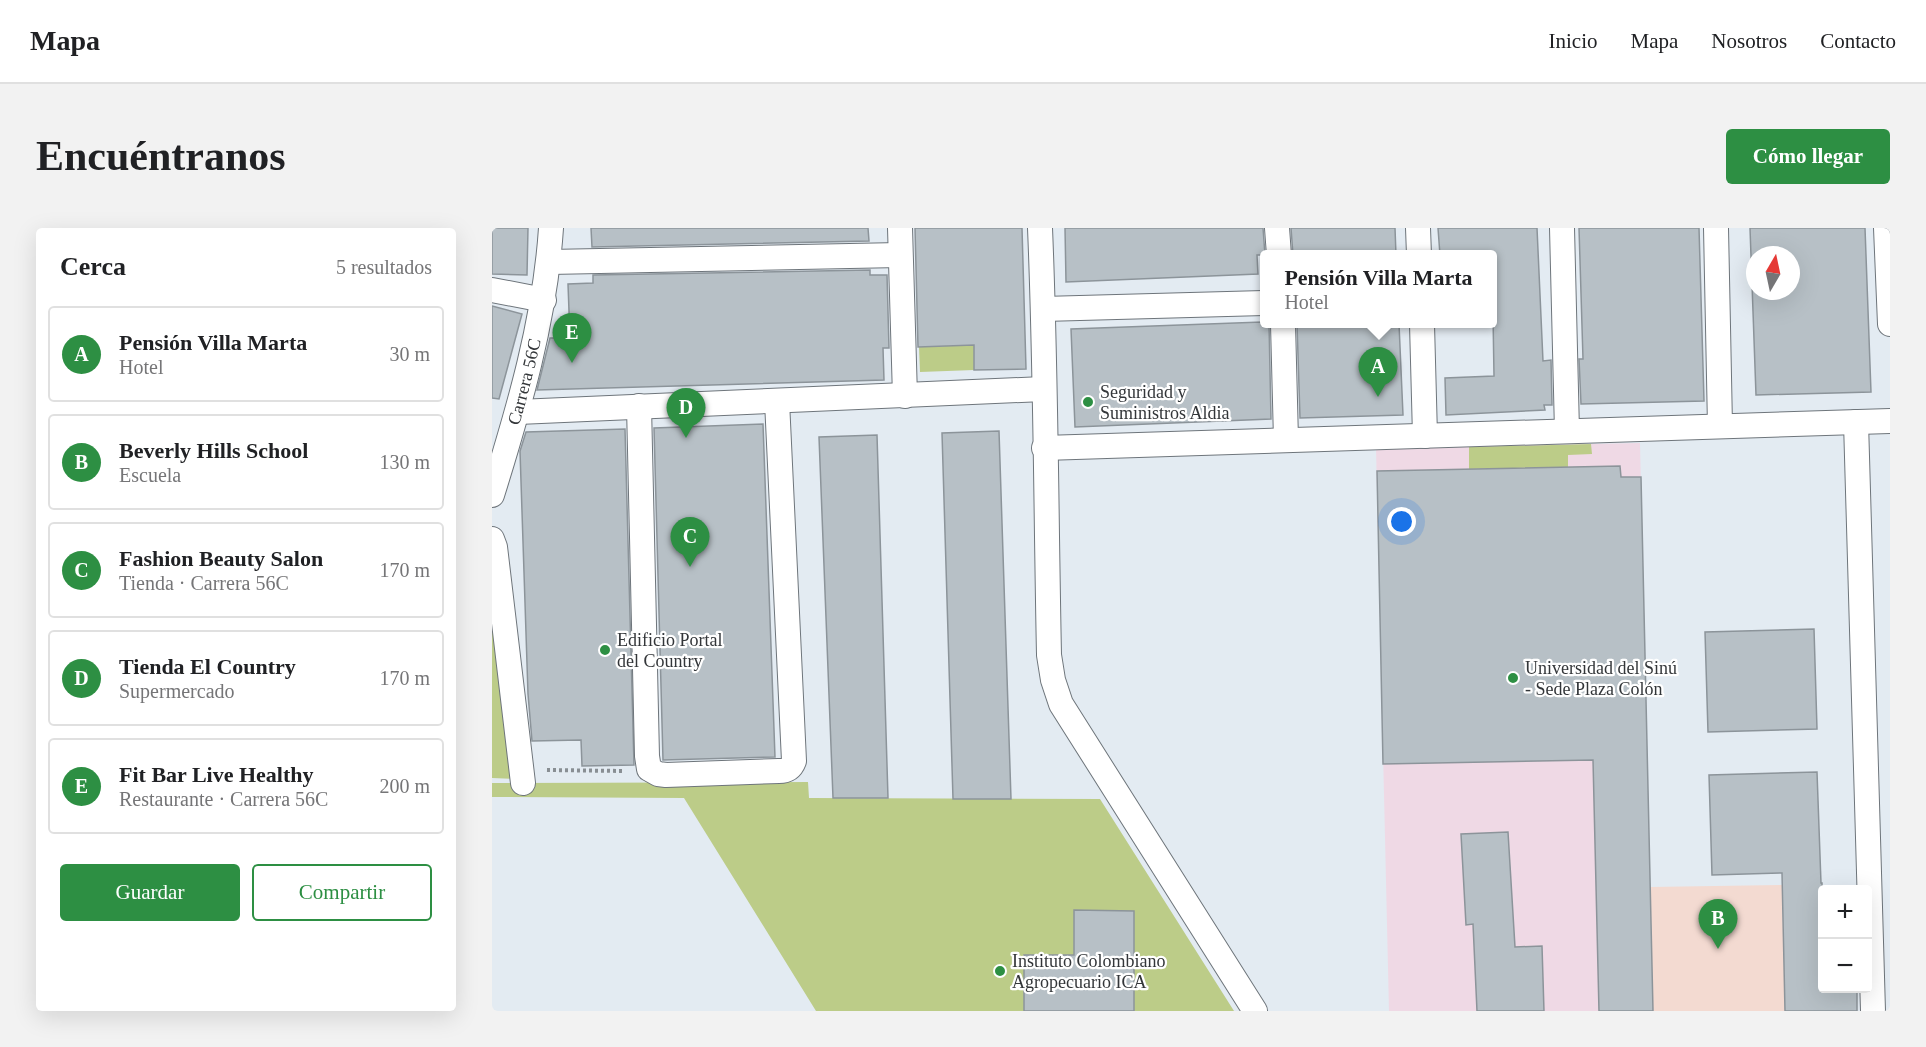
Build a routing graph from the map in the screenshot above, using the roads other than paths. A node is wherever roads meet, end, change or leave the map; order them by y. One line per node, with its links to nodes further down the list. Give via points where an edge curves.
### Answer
1 (551, 228): 13 (street, Carrera 56C)
2 (900, 228): 11 (street)
3 (1040, 228): 17 (street)
4 (1278, 228): 9 (street)
5 (1418, 228): 10 (street)
6 (1562, 228): 29 (street)
7 (1716, 228): 28 (street)
8 (1887, 228): 12 (street)
9 (1279, 250)
10 (1419, 250)
11 (900, 255): 13 (street); 22 (street)
12 (1889, 257): 18 (street)
13 (549, 262): 15 (street, Carrera 56C)
14 (492, 290): 15 (street)
15 (544, 300): 25 (street, Carrera 56C)
16 (1260, 303): 17 (street)
17 (1044, 309): 21 (street)
18 (1890, 324)
19 (1283, 328): 31 (street)
20 (1422, 328): 30 (street)
21 (1043, 389): 22 (street); 32 (street)
22 (905, 396): 23 (street)
23 (777, 401): 24 (street); 24 (street, via 794,761 786,771 666,775 651,771 647,756)
24 (639, 406): 25 (street)
25 (518, 412): 33 (street, Carrera 56C)
26 (1890, 421): 27 (street)
27 (1856, 422): 28 (street); 37 (street)
28 (1720, 426): 29 (street)
29 (1567, 431): 30 (street)
30 (1425, 436): 31 (street)
31 (1286, 440): 32 (street)
32 (1044, 448): 36 (street, via 1049,655 1061,704)
33 (492, 495)
34 (492, 539): 35 (street)
35 (522, 777)
36 (1255, 1011)
37 (1873, 1011)

